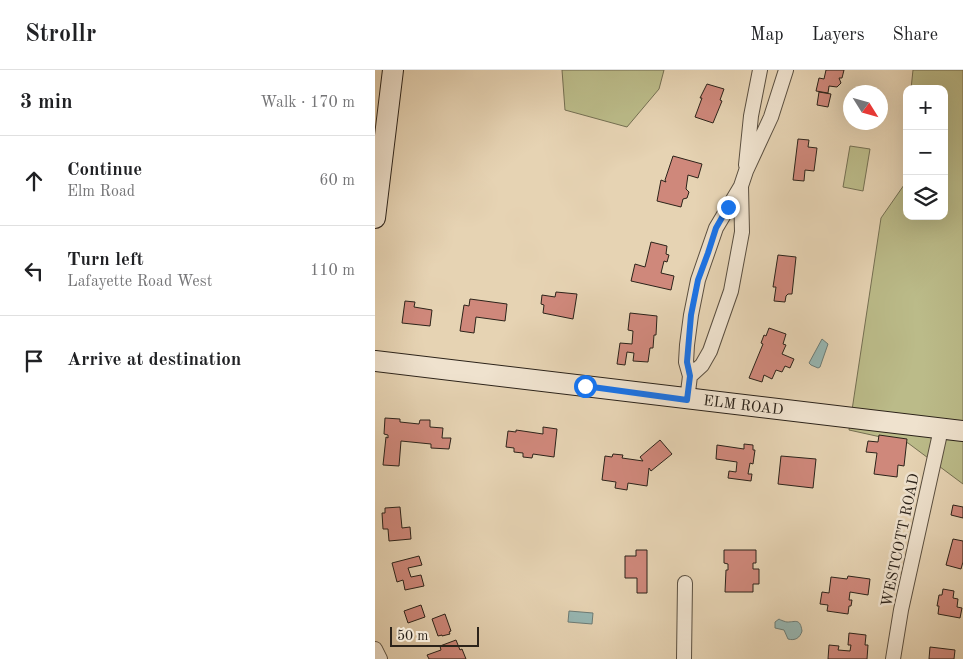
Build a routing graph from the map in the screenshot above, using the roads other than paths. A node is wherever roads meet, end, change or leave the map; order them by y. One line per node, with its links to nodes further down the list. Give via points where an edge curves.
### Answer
1 (393, 70): 6 (street)
2 (761, 70): 4 (street, via 749,124)
3 (786, 70): 4 (street, via 771,117)
4 (746, 171): 5 (street)
5 (741, 186): 8 (street, via 716,228 698,280 687,345); 8 (street, via 742,232 731,291 710,351)
6 (375, 218)
7 (375, 361): 9 (street, ELM ROAD)
8 (690, 376): 9 (street)
9 (687, 400): 10 (street, ELM ROAD)
10 (941, 429): 11 (street, ELM ROAD); 16 (street, WESTCOTT ROAD)
11 (963, 431)
12 (685, 583): 15 (street)
13 (375, 649): 14 (street)
14 (380, 659)
15 (684, 659)
16 (893, 659)

